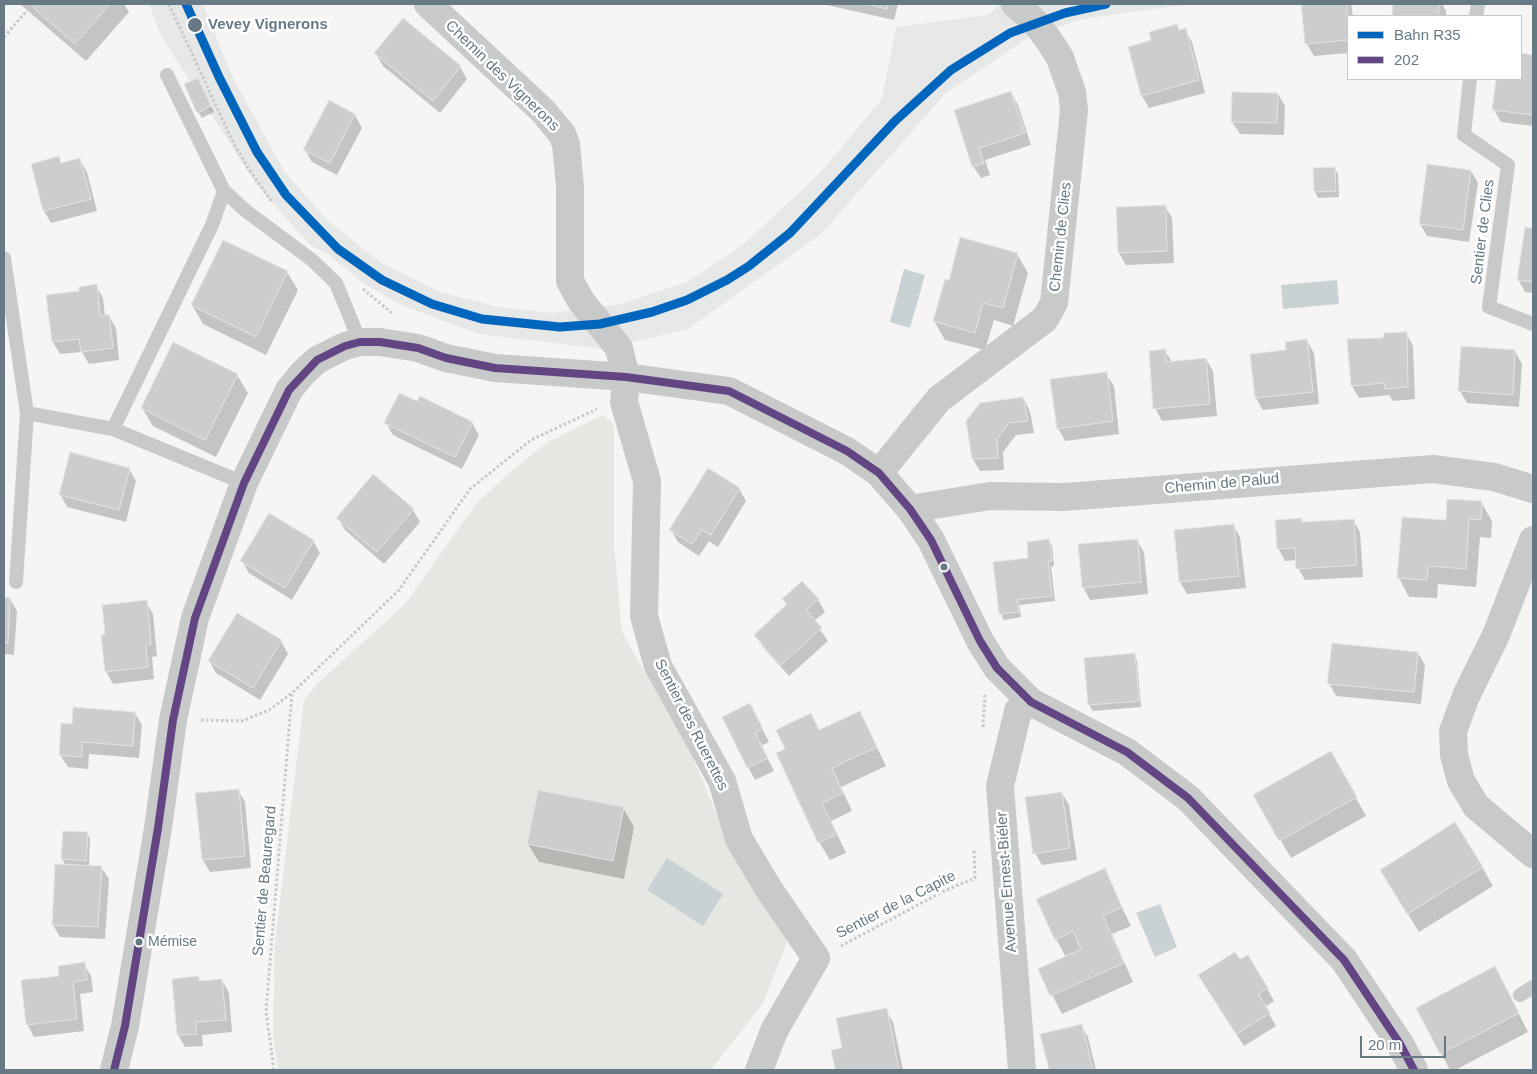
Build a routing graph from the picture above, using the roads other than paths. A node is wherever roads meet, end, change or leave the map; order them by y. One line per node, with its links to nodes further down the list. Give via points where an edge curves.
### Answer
1 (428, 4): 9 (street, Chemin des Vignerons, via 543,111 562,134 568,156 570,281 581,302 619,348)
2 (1015, 4): 12 (street, Chemin de Clies, via 1036,23 1050,42 1060,58 1072,92 1074,110 1054,303 1045,319 939,399)
3 (167, 75): 5 (lane)
4 (1470, 80): 7 (lane, Sentier de Clies, via 1464,135 1508,166 1490,307)
5 (224, 191): 8 (lane, via 312,260 336,284); 11 (lane, via 212,225)
6 (4, 258): 10 (lane)
7 (1533, 324)
8 (360, 342): 9 (street, via 400,344 495,368); 13 (street, via 330,352 302,374 289,390)
9 (625, 389): 12 (street, via 729,391 847,451); 23 (street, Sentier des Ruerettes, via 647,481 644,616 658,666 722,781 739,839 816,958 774,1031)
10 (27, 413): 11 (lane); 17 (lane)
11 (113, 429): 13 (lane)
12 (879, 473): 15 (street)
13 (244, 483): 22 (street, via 195,618 173,720 158,828)
14 (1533, 489): 15 (street, Chemin de Palud, via 1494,477 1433,469 1064,497 990,496)
15 (910, 509): 18 (street, via 931,540 980,641 998,668)
16 (1533, 540): 19 (street, via 1496,635 1452,731 1461,781 1476,806)
17 (16, 582)
18 (1031, 702): 24 (street, Avenue Ernest-Biéler, via 1018,711 1000,786); 25 (street, via 1127,752 1188,798 1344,960)
19 (1533, 854)
20 (1533, 987): 21 (lane)
21 (1520, 995)
22 (114, 1070)
23 (759, 1070)
24 (1022, 1070)
25 (1414, 1070)

